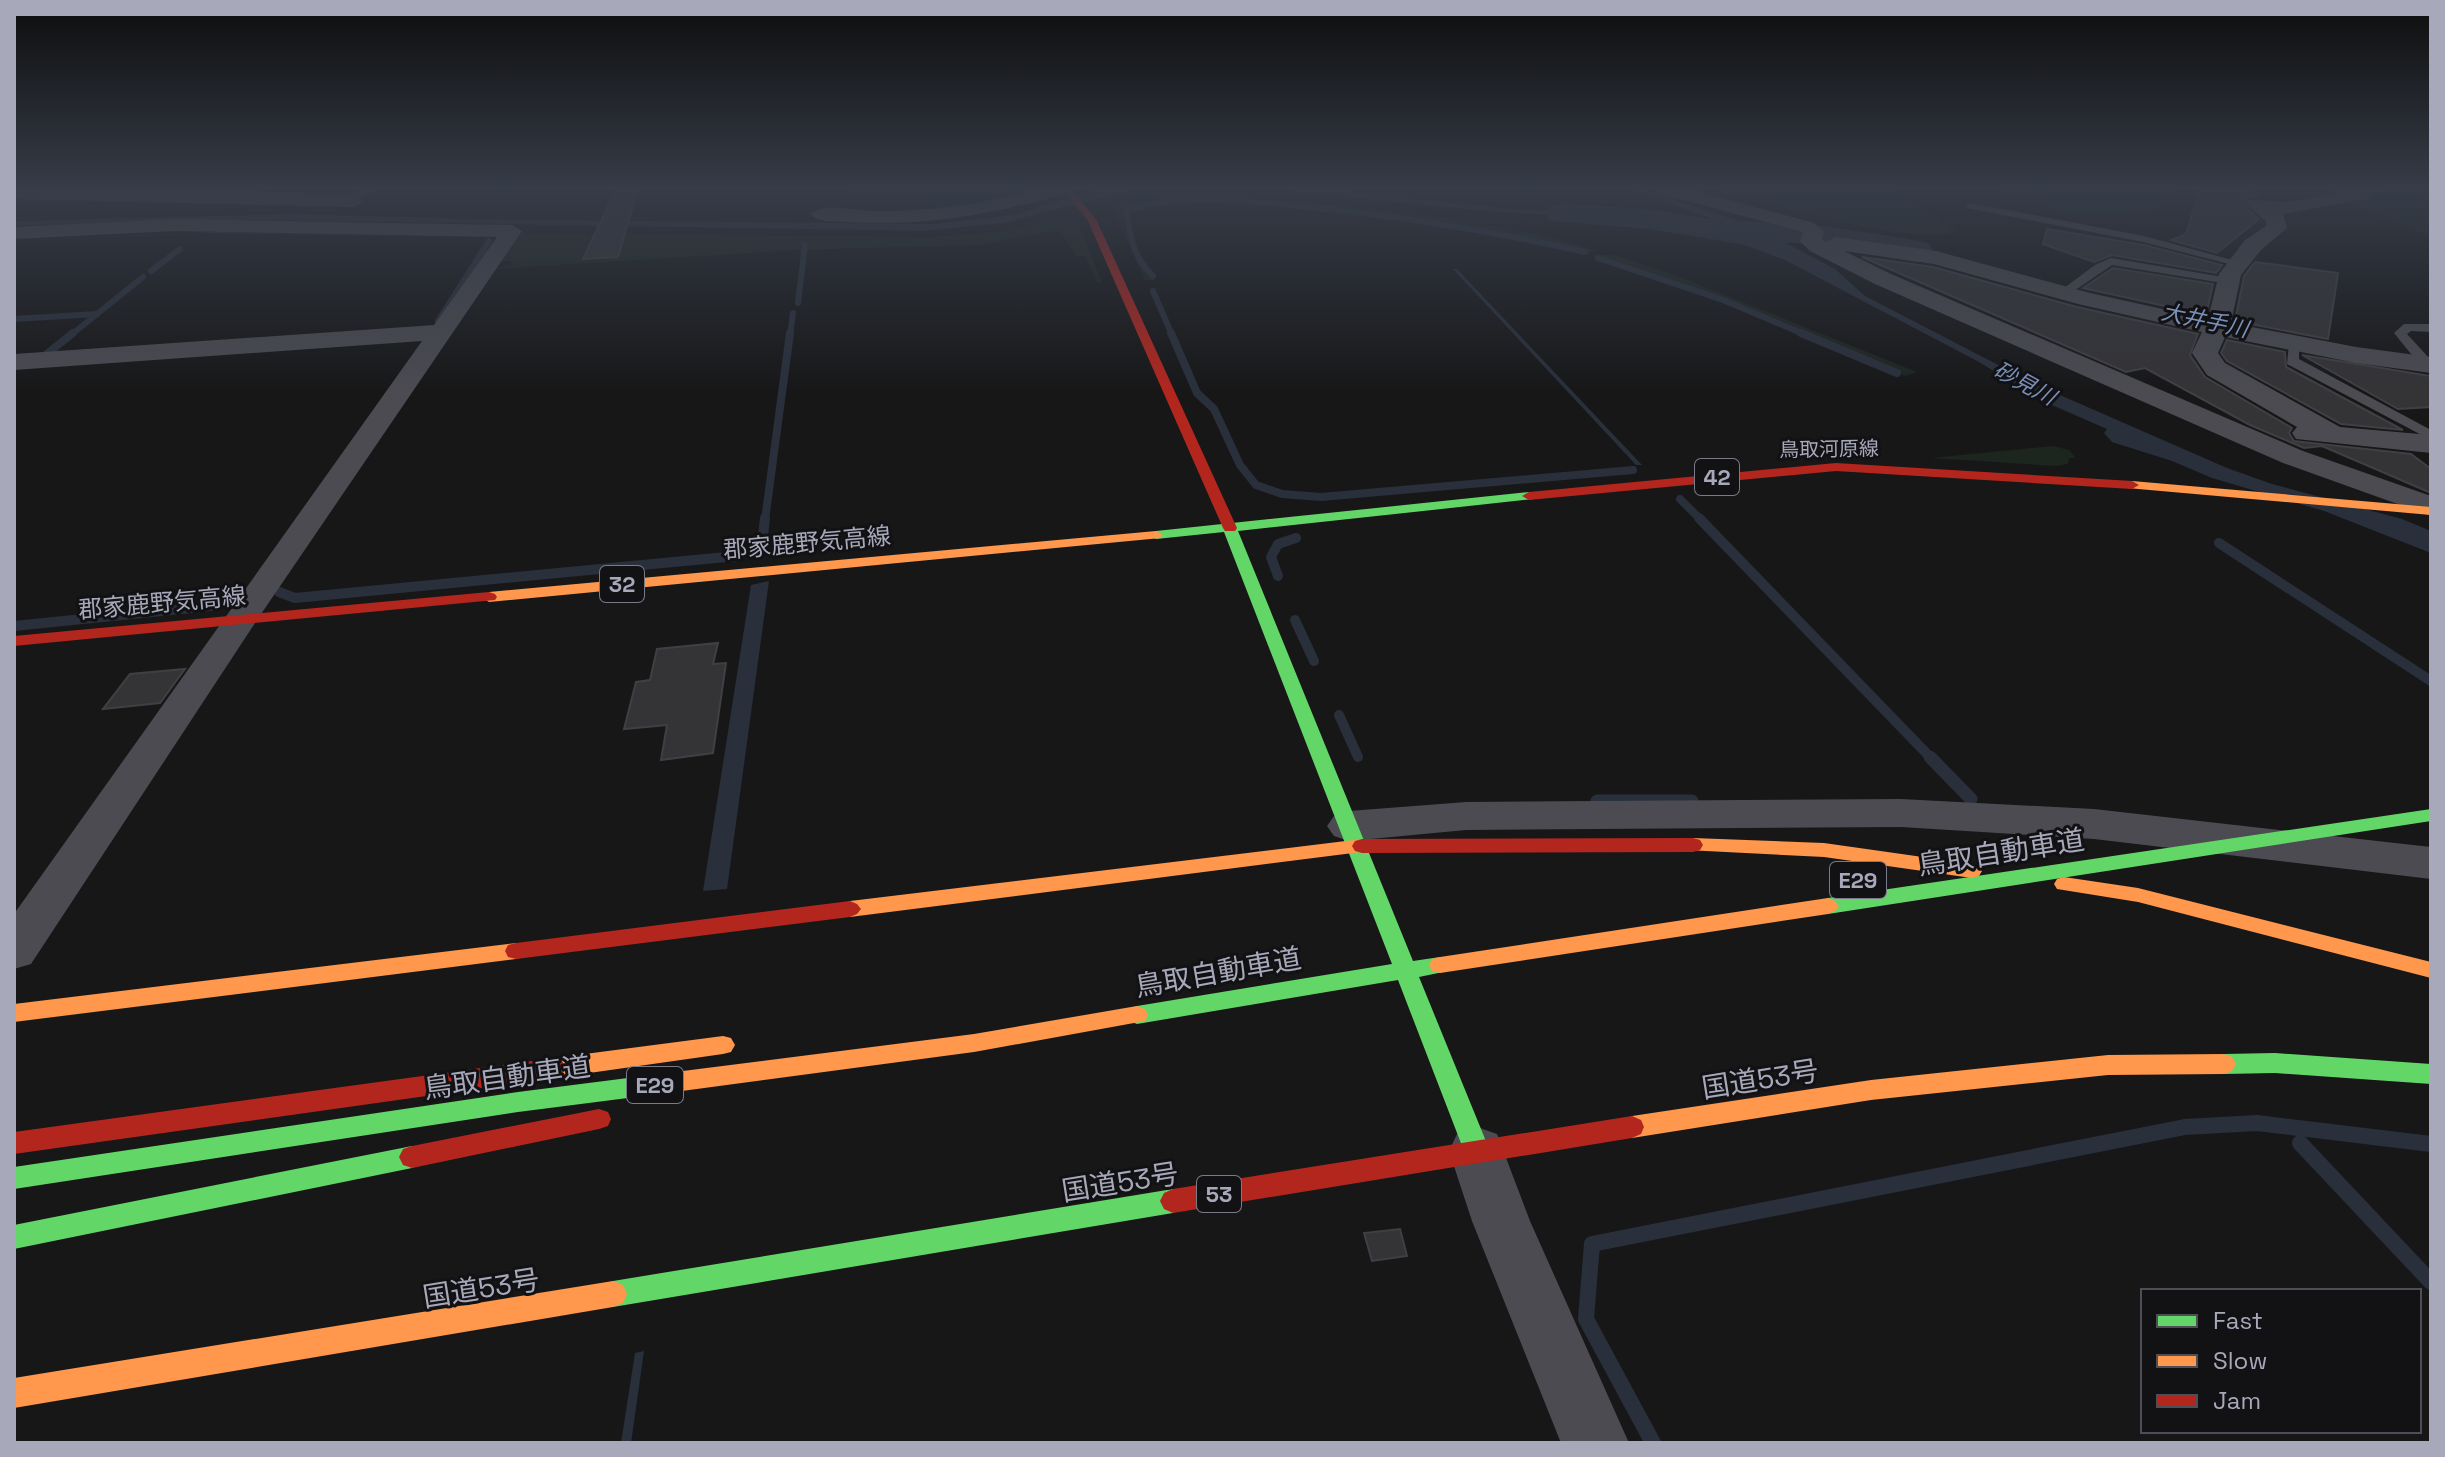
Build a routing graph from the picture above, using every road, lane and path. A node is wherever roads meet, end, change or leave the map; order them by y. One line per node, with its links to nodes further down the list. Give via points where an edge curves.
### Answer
1 (494, 257): 11 (street)
2 (1101, 257): 20 (main road)
3 (1840, 257): 15 (street)
4 (1930, 257): 8 (street)
5 (2193, 257): 7 (lane)
6 (2244, 257): 7 (street)
7 (2233, 272): 8 (lane, via 2111,261); 9 (street)
8 (2064, 293): 9 (street)
9 (2218, 324): 13 (street); 16 (street, via 2205,353 2216,369)
10 (2431, 328): 13 (lane, via 2401,330)
11 (441, 332): 14 (street); 21 (street)
12 (2293, 347): 17 (lane, via 2292,361)
13 (2425, 361)
14 (14, 362)
15 (2234, 432): 16 (street); 19 (street)
16 (2331, 434): 18 (street)
17 (2431, 436)
18 (2431, 444)
19 (2431, 509): 20 (main road, 鳥取河原線 / 42, via 1836,467)
20 (1230, 528): 21 (main road, 郡家鹿野気高線 / 32); 25 (main road)
21 (239, 620): 22 (main road, 郡家鹿野気高線 / 32); 32 (street)
22 (14, 641)
23 (2431, 815): 36 (main road, 鳥取自動車道 / E29, via 1294,987)
24 (2242, 823): 26 (main road, 鳥取自動車道)
25 (1353, 836): 28 (street, via 1466,816 1901,813 2094,824); 33 (main road, via 1824,850 2138,895); 34 (main road); 43 (main road)
26 (2101, 844)
27 (1991, 860): 29 (main road, 鳥取自動車道 / E29)
28 (2431, 863)
29 (1881, 876)
30 (1410, 946): 31 (main road)
31 (1378, 950)
32 (14, 951)
33 (2431, 970)
34 (14, 1013)
35 (742, 1042): 37 (main road, 鳥取自動車道 / E29)
36 (974, 1043): 39 (main road); 44 (main road, 鳥取自動車道 / E29, via 518,1102)
37 (525, 1070): 40 (main road); 42 (main road, 鳥取自動車道 / E29)
38 (2431, 1074): 43 (main road, 国道53号 / 53, via 2275,1063 2108,1065 1871,1090)
39 (711, 1096)
40 (200, 1099)
41 (618, 1115): 45 (main road)
42 (14, 1143)
43 (1477, 1151): 46 (main road, 国道53号 / 53); 47 (street)
44 (14, 1178)
45 (14, 1237)
46 (14, 1393)
47 (1595, 1443)

